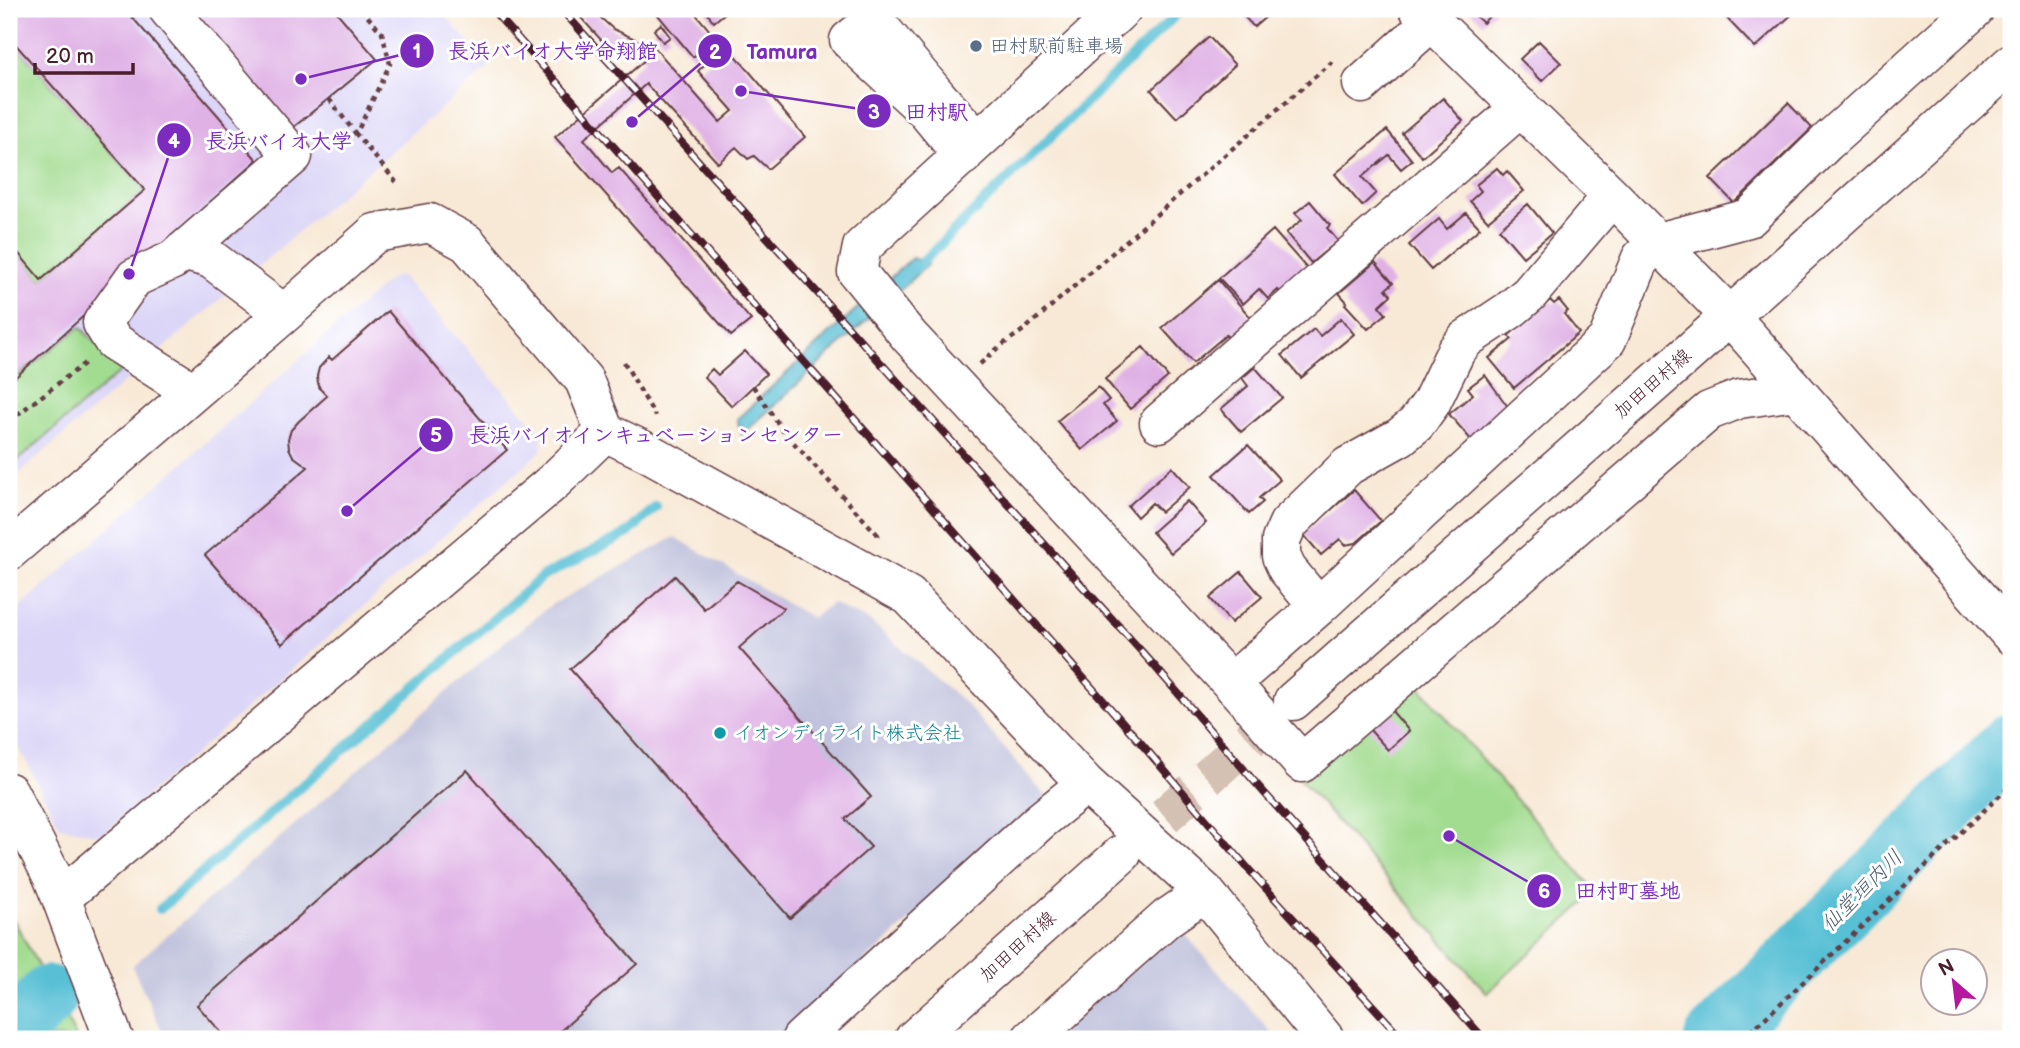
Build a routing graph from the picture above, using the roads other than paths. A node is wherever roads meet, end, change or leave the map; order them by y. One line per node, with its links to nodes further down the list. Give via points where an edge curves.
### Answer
1 (168, 9): 10 (street, via 293,156)
2 (1122, 9): 20 (street, via 862,247 857,272)
3 (1975, 9): 9 (street, via 1749,218)
4 (1426, 15): 6 (street); 7 (street)
5 (2011, 64): 12 (street, 加田田村線)
6 (1350, 70)
7 (1521, 107): 8 (street); 15 (street)
8 (1612, 196): 9 (street); 18 (street, via 1529,294 1466,339 1416,424 1400,438 1348,466 1288,524 1281,556)
9 (1658, 242): 12 (street); 18 (street, via 1641,258 1607,340)
10 (183, 251): 11 (street, via 211,259); 14 (street, via 134,278 102,323 113,341)
11 (284, 314): 14 (street); 16 (street, via 374,233 430,223 467,243 584,380)
12 (1729, 315): 13 (street); 21 (street, 加田田村線)
13 (1796, 391): 19 (street); 20 (street, via 1739,399 1709,411 1302,763)
14 (193, 392): 17 (street)
15 (1158, 423)
16 (606, 432): 22 (street, via 909,596); 26 (street)
17 (9, 551)
18 (1318, 607): 20 (street)
19 (2011, 635)
20 (1230, 683)
21 (1293, 701)
22 (1086, 784): 25 (street); 28 (street)
23 (9, 792): 26 (street)
24 (1122, 854): 29 (street, 加田田村線)
25 (1205, 892): 30 (street, via 1167,918); 31 (street)
26 (61, 898): 27 (street)
27 (114, 1039)
28 (801, 1039)
29 (914, 1039)
30 (1031, 1039)
31 (1325, 1039)

